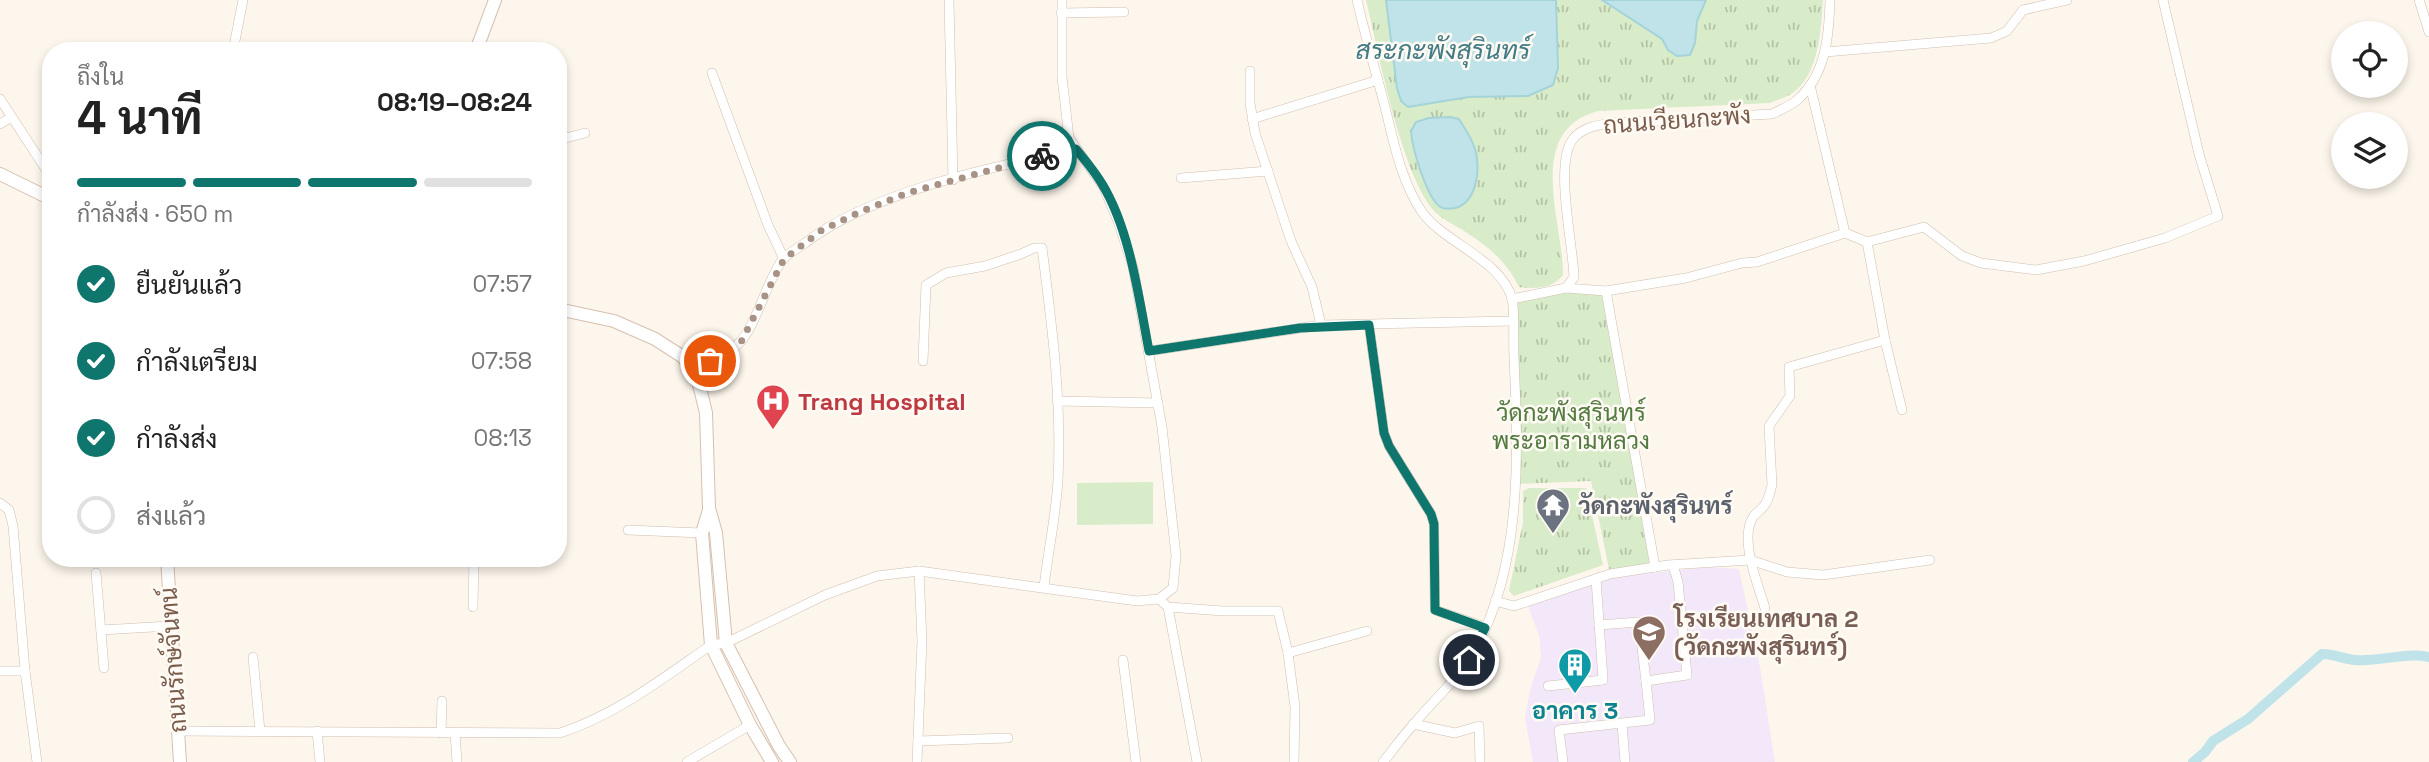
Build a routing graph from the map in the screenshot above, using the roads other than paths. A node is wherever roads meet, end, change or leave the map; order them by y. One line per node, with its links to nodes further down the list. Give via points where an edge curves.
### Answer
1 (243, 0): 13 (street)
2 (495, 0): 14 (main road)
3 (949, 0): 31 (street)
4 (1062, 0): 11 (street)
5 (1357, 0): 18 (street)
6 (1830, 0): 15 (street, ถนนเวียนกะพัง)
7 (2067, 0): 15 (street, via 2023,9 2007,31 1991,38)
8 (2163, 0): 34 (street, via 2218,216 2165,238 2036,270 1962,256 1924,227)
9 (2419, 0): 12 (street)
10 (1124, 12): 11 (street)
11 (1061, 13): 26 (street, via 1062,77 1069,138)
12 (2429, 32)
13 (235, 42)
14 (479, 42)
15 (1825, 52): 19 (street, ถนนเวียนกะพัง)
16 (1250, 71): 22 (street)
17 (712, 73): 35 (street)
18 (1378, 79): 22 (street); 38 (street, via 1411,195 1438,228 1499,276)
19 (1810, 85): 33 (street); 36 (street, ถนนเวียนกะพัง, via 1795,102 1772,114 1612,123 1589,127 1573,138 1565,158 1565,182 1574,277)
20 (0, 99): 21 (street)
21 (10, 118): 23 (street); 27 (street)
22 (1252, 119): 28 (street)
23 (0, 124)
24 (585, 133): 25 (street)
25 (567, 138)
26 (1076, 149): 31 (street); 44 (street, via 1104,186 1118,221 1133,267)
27 (42, 164)
28 (1268, 171): 30 (street); 41 (street, via 1312,287)
29 (0, 174): 32 (main road)
30 (1181, 178)
31 (953, 180): 35 (street, via 860,212 822,230)
32 (42, 195)
33 (1845, 233): 34 (street); 37 (street, via 1757,262)
34 (1867, 242): 43 (street)
35 (784, 259): 46 (street, via 741,342)
36 (1566, 288): 37 (street); 38 (street)
37 (1606, 291): 59 (street)
38 (1512, 299): 40 (street)
39 (567, 311): 46 (main road, via 614,321 655,339 683,357)
40 (1512, 321): 42 (street); 65 (street, via 1515,484 1509,546)
41 (1321, 325): 42 (street); 44 (street)
42 (1369, 325): 71 (street, via 1384,433 1434,524 1435,610)
43 (1885, 340): 49 (street); 54 (street, via 1789,367 1790,396 1769,426 1772,485 1748,531)
44 (1149, 351): 48 (street)
45 (923, 361): 47 (street, via 926,285 946,273 1042,248)
46 (692, 370): 51 (main road, via 706,413)
47 (1057, 401): 48 (street); 63 (street, via 1058,481)
48 (1158, 403): 64 (street, via 1176,556 1173,589)
49 (1902, 410)
50 (0, 503): 81 (street, via 9,510 13,526)
51 (709, 508): 53 (main road); 74 (main road, via 716,533)
52 (628, 530): 53 (street)
53 (702, 533): 75 (main road)
54 (1750, 560): 55 (street, via 1787,572 1823,575); 56 (street); 68 (street)
55 (1930, 561)
56 (1673, 565): 59 (street); 82 (street, via 1687,675)
57 (167, 567): 70 (main road, ถนนรักษ์จันทน์)
58 (474, 567): 66 (street)
59 (1655, 567): 62 (street)
60 (919, 571): 63 (street); 74 (street, via 877,576 825,595); 94 (street)
61 (96, 573): 72 (street)
62 (1596, 579): 65 (street, via 1514,606); 69 (street)
63 (1044, 587): 64 (street)
64 (1159, 600): 67 (street)
65 (1495, 601): 71 (street)
66 (473, 607)
67 (1168, 607): 76 (street, via 1278,611); 104 (street)
68 (1765, 608)
69 (1599, 625): 82 (street, via 1639,622); 83 (street, via 1603,680)
70 (170, 626): 72 (street); 88 (main road, ถนนรักษ์จันทน์)
71 (1485, 628): 85 (street, via 1460,674)
72 (101, 629): 79 (street)
73 (1367, 631): 76 (street)
74 (726, 642): 75 (street); 101 (main road)
75 (711, 645): 87 (main road); 92 (street, via 585,725 560,733)
76 (1288, 653): 105 (street, via 1295,707)
77 (253, 657): 89 (street)
78 (1123, 660): 103 (street)
79 (104, 668)
80 (0, 671): 81 (street)
81 (24, 671): 95 (street)
82 (1646, 681): 86 (street, via 1650,720)
83 (1548, 686)
84 (442, 701): 91 (street)
85 (1413, 724): 106 (street); 107 (street, via 1455,733 1479,726)
86 (1622, 724): 108 (street, via 1559,730); 109 (street)
87 (750, 725): 99 (street); 100 (main road)
88 (178, 731): 89 (street); 96 (main road, ถนนรักษ์จันทน์)
89 (260, 731): 90 (street)
90 (317, 731): 91 (street); 97 (street)
91 (441, 733): 92 (street)
92 (455, 733): 98 (street)
93 (1008, 738): 94 (street)
94 (918, 741): 102 (street)
95 (37, 762)
96 (180, 762)
97 (320, 762)
98 (457, 762)
99 (687, 762)
100 (772, 762)
101 (790, 762)
102 (917, 762)
103 (1136, 762)
104 (1197, 762)
105 (1293, 762)
106 (1383, 762)
107 (1480, 762)
108 (1563, 762)
109 (1625, 762)

